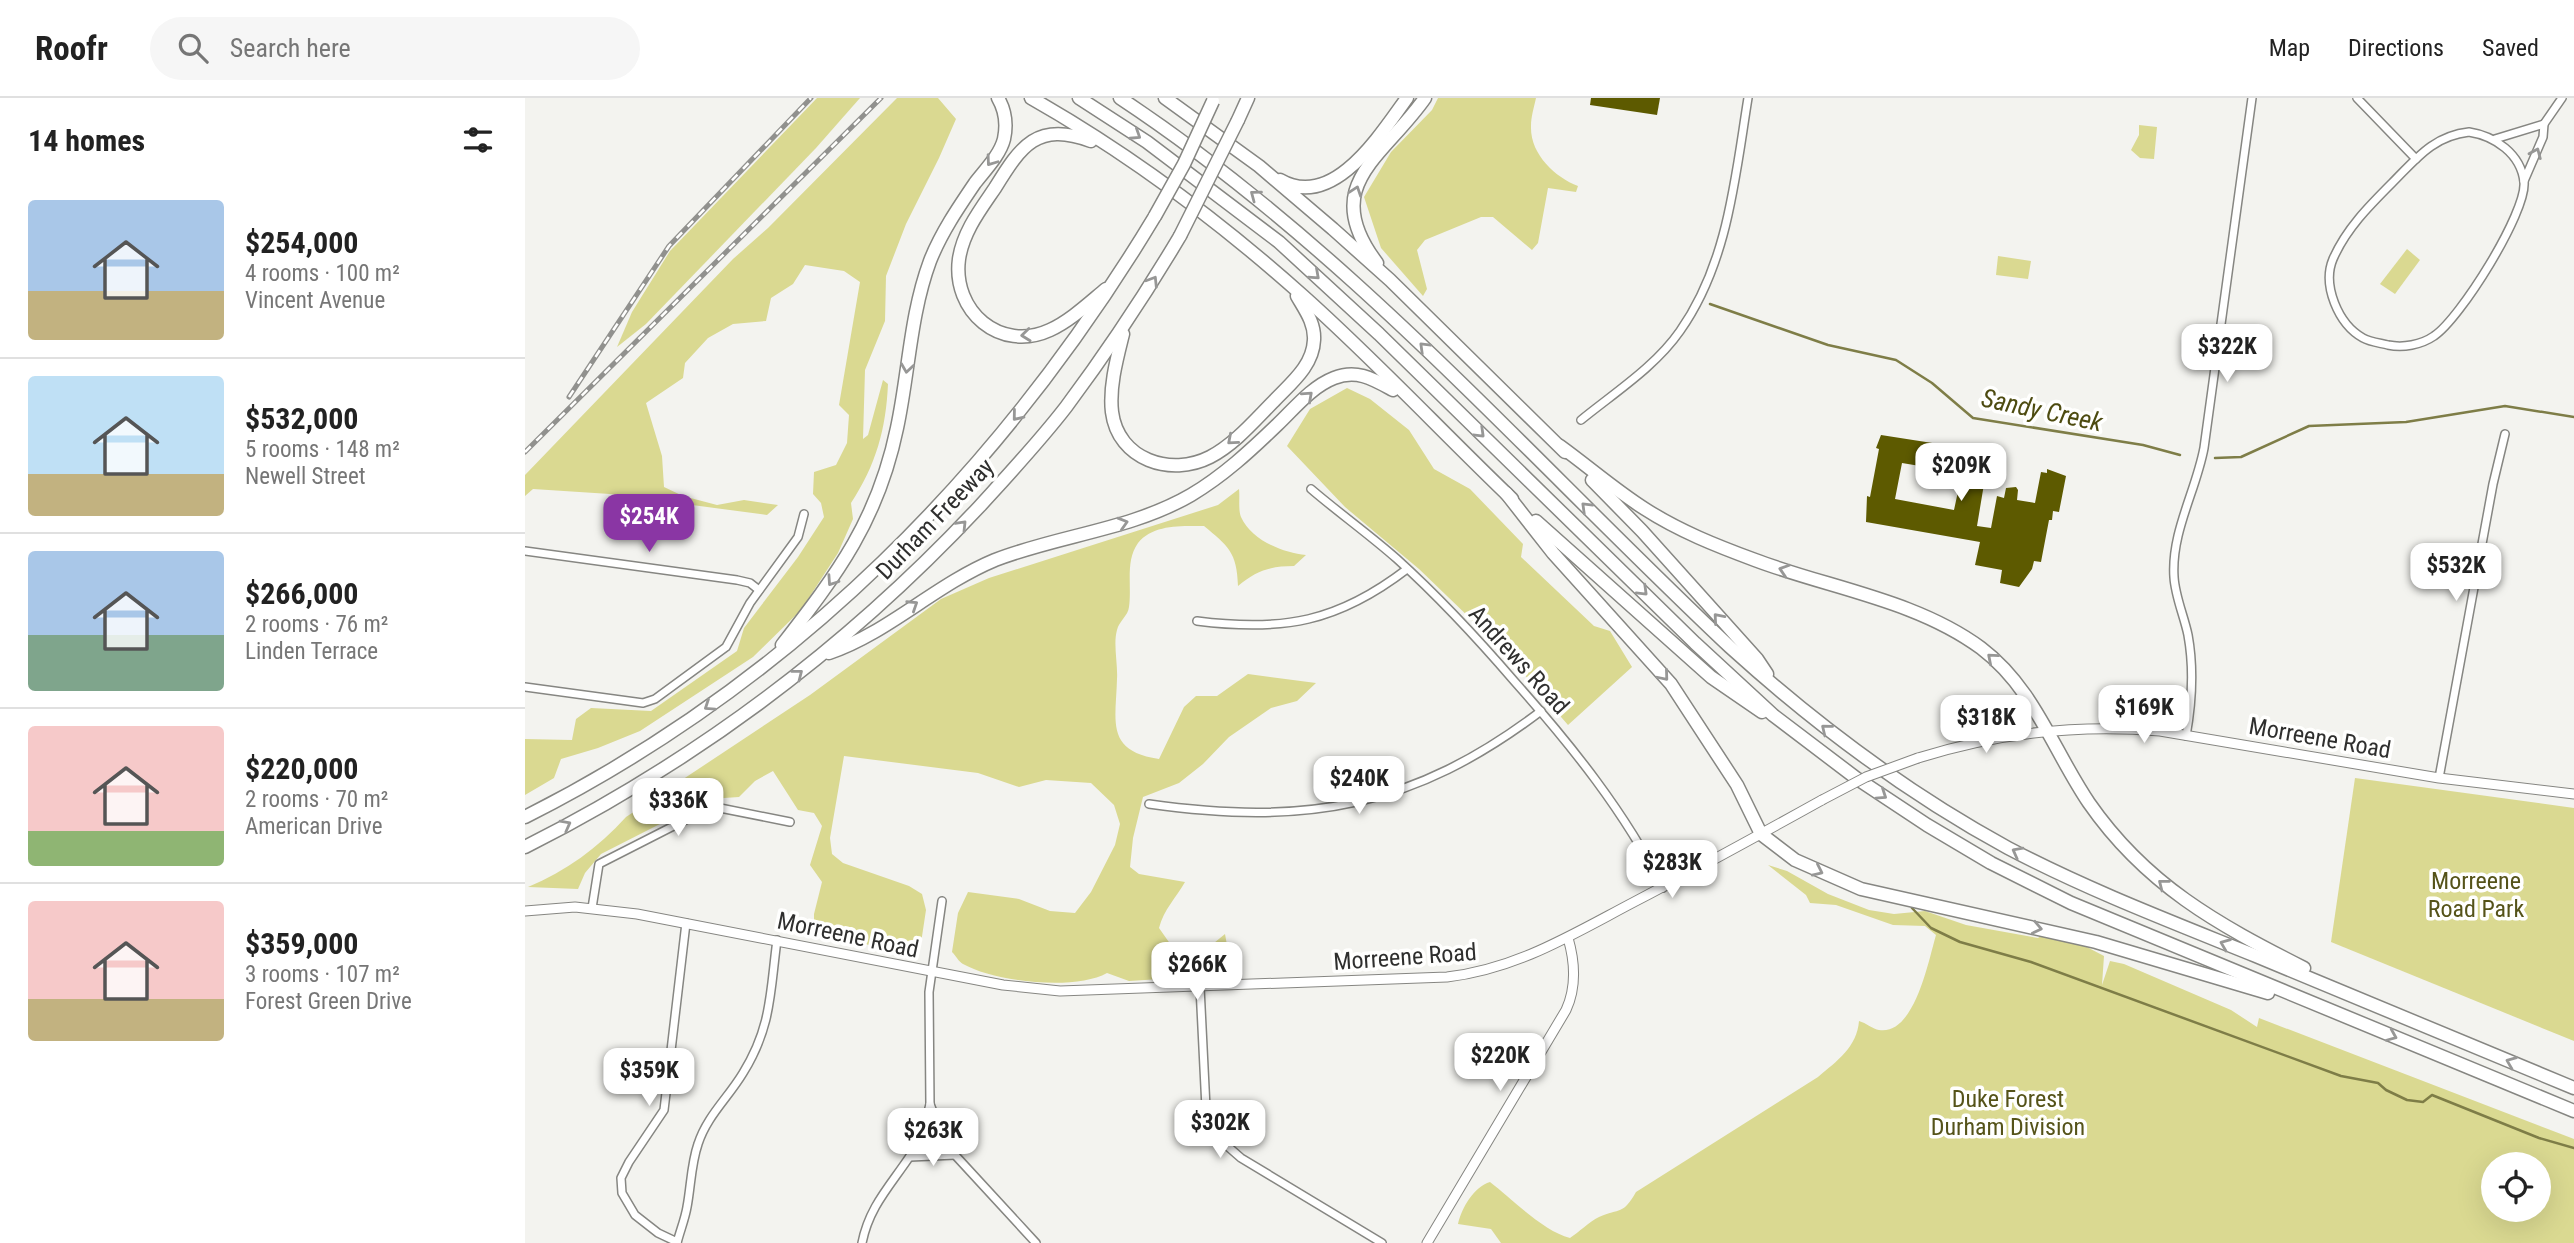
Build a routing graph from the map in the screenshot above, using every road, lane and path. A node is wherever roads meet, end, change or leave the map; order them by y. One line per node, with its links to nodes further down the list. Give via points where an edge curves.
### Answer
1 (998, 98): 36 (highway, one-way to 36, via 1003,109 1003,141 953,216 922,285 898,426 876,502 823,594)
2 (1031, 98): 16 (highway)
3 (1079, 98): 40 (highway, one-way to 40, via 1147,142 1279,242)
4 (1120, 98): 38 (highway, one-way to 4, via 1361,286 1261,200)
5 (1165, 98): 18 (highway)
6 (1248, 98): 23 (highway, Durham Freeway, one-way to 6, bridge, via 1180,236)
7 (1407, 98): 18 (highway, via 1334,181 1315,188 1297,187)
8 (1425, 98): 20 (highway, one-way to 8, via 1357,233 1352,202 1368,166)
9 (1748, 98): 25 (street, via 1724,236 1703,290 1670,343)
10 (2252, 98): 42 (street, via 2204,448 2175,557 2174,582 2191,665)
11 (2357, 98): 17 (street)
12 (2563, 98): 14 (street)
13 (1214, 99): 21 (highway, Durham Freeway, bridge, via 1184,163)
14 (2544, 124): 15 (street); 19 (street, one-way to 14)
15 (2495, 139): 17 (street, via 2469,132 2449,135); 19 (street, via 2518,164)
16 (1114, 150): 21 (highway, one-way to 16, via 1051,330 1019,336 997,331 977,318 961,294 958,274 969,229 1025,144 1059,133); 22 (highway, via 1231,235)
17 (2416, 159): 19 (street, via 2357,220 2331,267 2333,298 2350,327 2364,338 2394,346 2433,338 2465,303 2507,231)
18 (1259, 166): 20 (highway)
19 (2524, 181)
20 (1390, 280): 27 (highway)
21 (1115, 282): 36 (highway, Durham Freeway, one-way to 36, via 1046,380 933,514 880,567)
22 (1289, 284): 23 (highway, one-way to 23, via 1312,324 1310,360 1231,442 1198,462 1172,467 1149,462 1120,436 1112,391); 24 (highway)
23 (1125, 325): 35 (highway, Durham Freeway, one-way to 23, via 916,571 1019,464)
24 (1409, 399): 29 (highway); 35 (highway, one-way to 24, via 856,643 948,583 997,560 1127,522 1189,496 1237,463 1314,390 1332,379 1361,374)
25 (1581, 420)
26 (2505, 434): 43 (street)
27 (1560, 446): 38 (highway, one-way to 27, via 1757,659 1642,530); 41 (highway, one-way to 27, via 1997,662 1948,626 1755,561 1685,532 1630,499)
28 (1311, 489): 32 (street, Andrews Road)
29 (1506, 493): 40 (highway, via 1711,677); 48 (highway, one-way to 48, via 1553,553 1671,684 1737,785)
30 (804, 514): 33 (street, via 798,537)
31 (525, 551): 33 (street, via 737,580)
32 (1407, 569): 34 (street, via 1347,608 1317,617 1281,624); 39 (street, Andrews Road)
33 (759, 590): 37 (street, via 726,647 649,702)
34 (1197, 621)
35 (822, 655): 49 (highway, Durham Freeway, one-way to 35, via 714,738)
36 (764, 666): 46 (highway, Durham Freeway, one-way to 46, via 663,737)
37 (525, 687)
38 (1777, 689): 59 (highway, one-way to 38, via 2124,902 2007,847 1865,757)
39 (1541, 711): 45 (street, via 1449,771 1334,808 1265,813); 50 (street, Andrews Road, via 1642,847)
40 (1787, 726): 60 (highway, one-way to 60, via 1890,802 2002,868 2094,913)
41 (2049, 731): 42 (street, Morreene Road, via 2127,729); 48 (street, Morreene Road, bridge, via 1967,743 1919,758 1866,777); 59 (highway, one-way to 41, via 2227,928 2150,875 2117,841 2080,789)
42 (2186, 736): 43 (street, Morreene Road)
43 (2439, 778): 44 (street, Morreene Road)
44 (2574, 794)
45 (1149, 804)
46 (525, 817)
47 (790, 822): 52 (street, via 720,808 705,810 599,864)
48 (1761, 834): 50 (street, Morreene Road); 60 (highway, one-way to 60, via 1795,860 1861,889 2096,942)
49 (525, 847)
50 (1663, 888): 55 (street, Morreene Road)
51 (942, 901): 57 (street)
52 (592, 908): 53 (street, Morreene Road); 54 (street, Morreene Road)
53 (525, 911)
54 (686, 923): 56 (street, Morreene Road); 66 (street, via 666,1104 621,1178 622,1193 635,1215)
55 (1567, 937): 58 (street, Morreene Road, via 1507,965 1468,974); 70 (street, via 1574,980 1566,1010)
56 (776, 940): 57 (street, Morreene Road); 66 (street, via 770,1010 763,1035 701,1136)
57 (931, 972): 58 (street, Morreene Road, via 1064,991); 62 (street)
58 (1200, 987): 69 (street, via 1206,1108 1217,1137 1241,1158)
59 (2379, 1007): 61 (highway, one-way to 59)
60 (2329, 1010): 63 (highway, one-way to 63)
61 (2574, 1087)
62 (930, 1104): 64 (street); 65 (street)
63 (2574, 1111)
64 (955, 1155): 65 (street); 68 (street)
65 (910, 1157): 67 (street, via 880,1195)
66 (677, 1243)
67 (862, 1243)
68 (1036, 1243)
69 (1382, 1243)
70 (1427, 1243)

